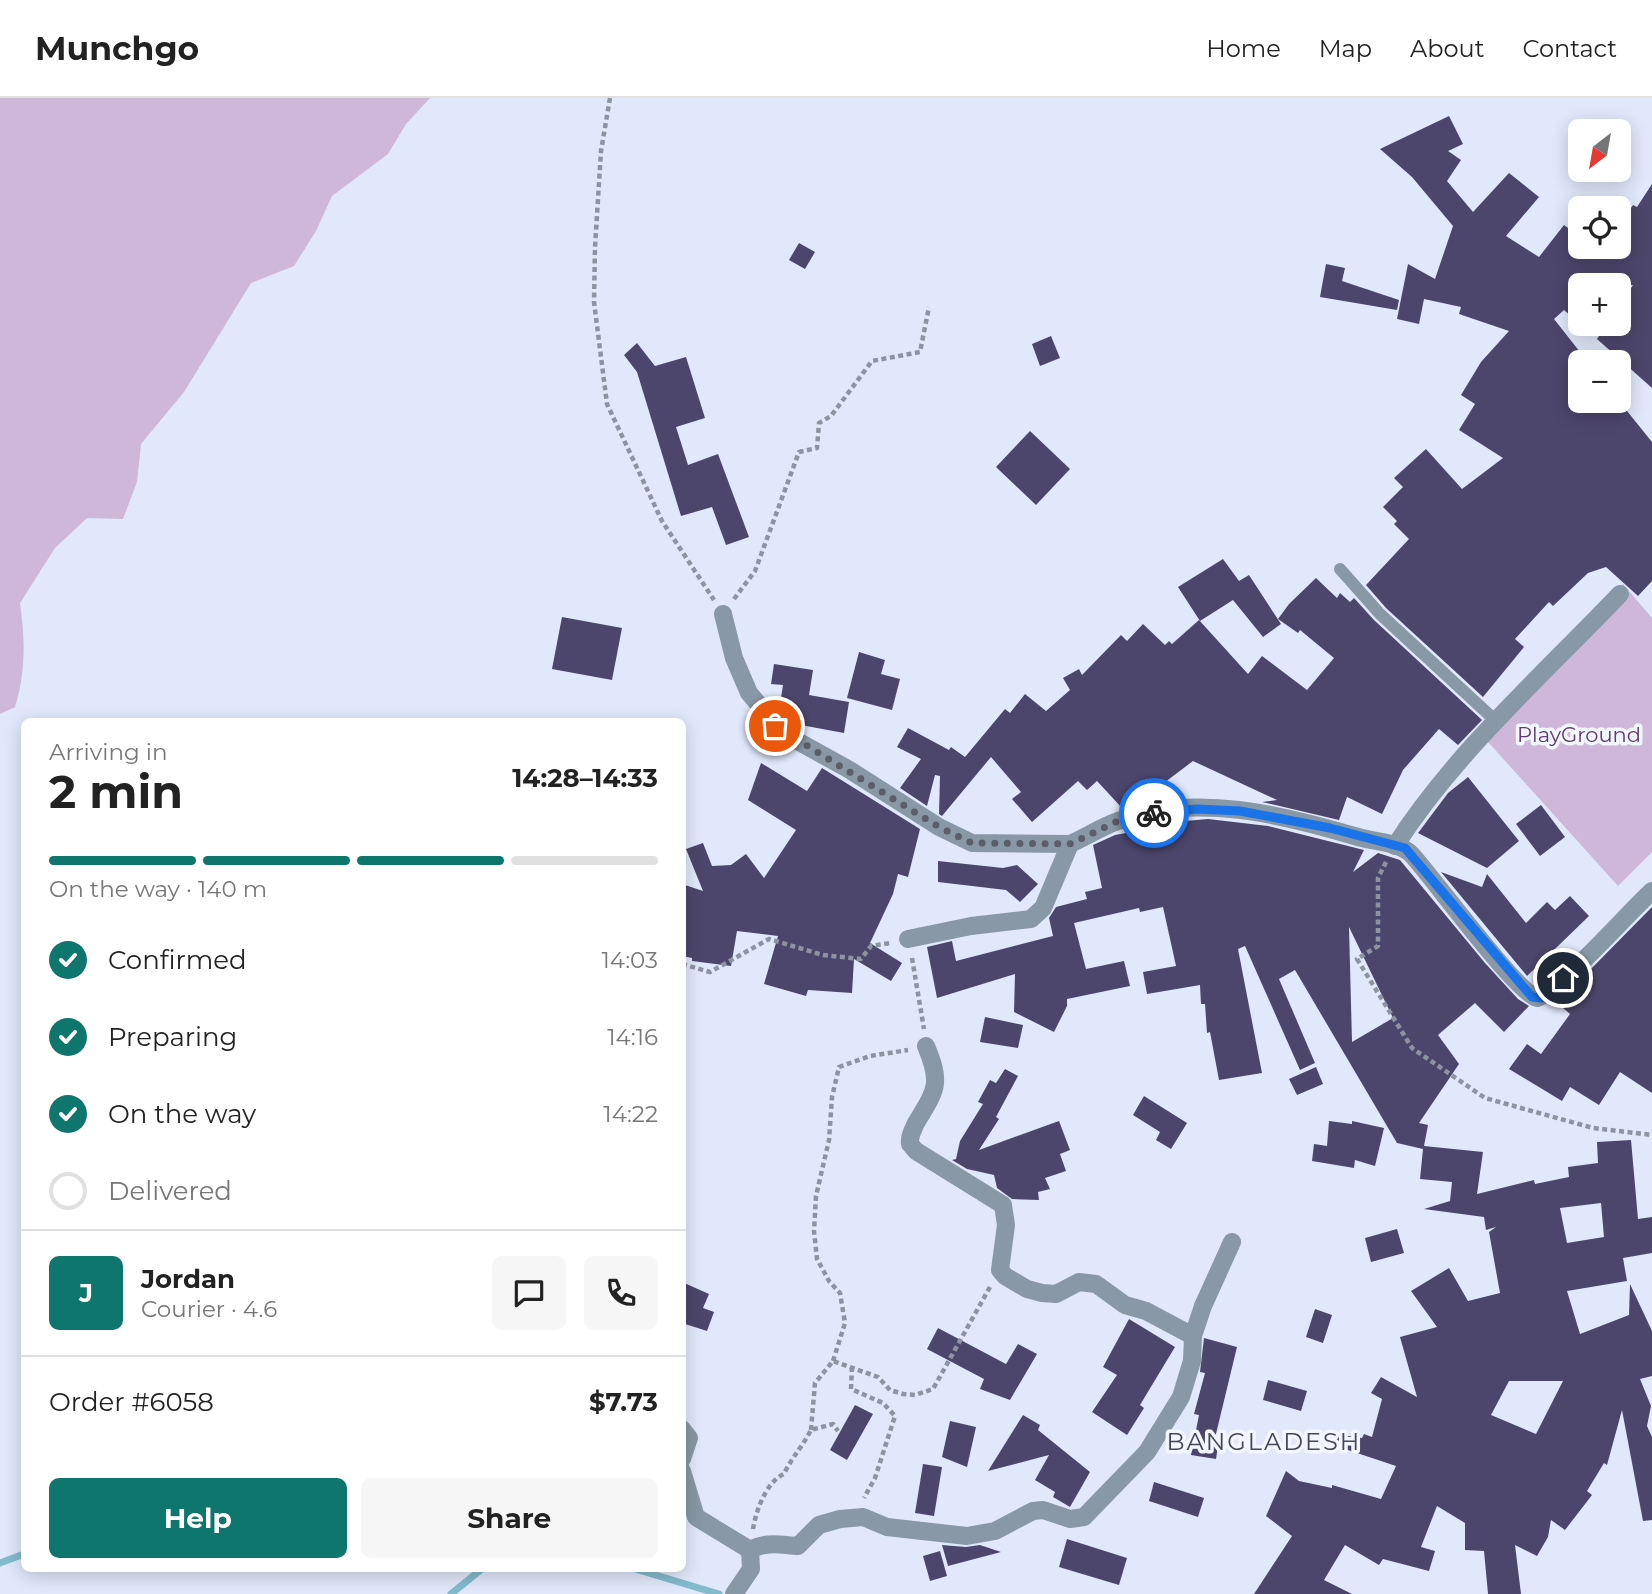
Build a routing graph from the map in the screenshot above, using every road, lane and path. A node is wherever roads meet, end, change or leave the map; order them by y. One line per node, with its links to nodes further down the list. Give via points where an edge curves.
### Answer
1 (610, 98): 5 (path, via 601,151 594,302 607,404 662,521)
2 (929, 307): 5 (path, via 920,352 872,360 831,416 819,422 817,448 799,452 755,571)
3 (1340, 569): 6 (lane, via 1380,614)
4 (1620, 594): 6 (street)
5 (723, 614): 7 (street, via 749,693 783,733 972,843)
6 (1496, 722): 8 (street, via 1414,816)
7 (1070, 844): 8 (street, via 1118,821 1197,809 1280,817); 10 (street, via 1043,908 1031,919)
8 (1395, 846): 9 (street, via 1411,854 1513,977 1536,998 1547,993); 13 (path, via 1378,878 1378,946 1357,959 1412,1048 1485,1098 1593,1128)
9 (1652, 891)
10 (908, 939): 11 (path, via 871,946 861,959 823,956 769,939 710,972); 12 (path)
11 (686, 965)
12 (926, 1046): 15 (street, via 937,1086 914,1127 910,1144 1003,1205 1006,1224 1000,1270); 17 (path, via 839,1067 814,1231 817,1259 840,1293 845,1323)
13 (1652, 1135)
14 (1232, 1242): 16 (street)
15 (1005, 1276): 16 (street, via 1027,1289 1049,1294 1062,1293 1079,1282 1096,1284 1131,1308); 18 (path, via 986,1290 933,1389 903,1394)
16 (1193, 1336): 22 (street, via 1188,1379 1170,1416 1147,1451 1084,1517 1070,1520 1033,1511 995,1531 967,1536)
17 (833, 1362): 18 (path); 19 (path, via 815,1383)
18 (852, 1367): 22 (path, via 851,1389 883,1403 895,1416 875,1478)
19 (811, 1430): 20 (path, via 833,1424); 23 (path, via 756,1509)
20 (838, 1431)
21 (686, 1485): 23 (street, via 696,1517)
22 (852, 1518): 23 (street, via 819,1525 798,1546 776,1543)
23 (750, 1550): 24 (street, via 751,1569)
24 (735, 1592)

